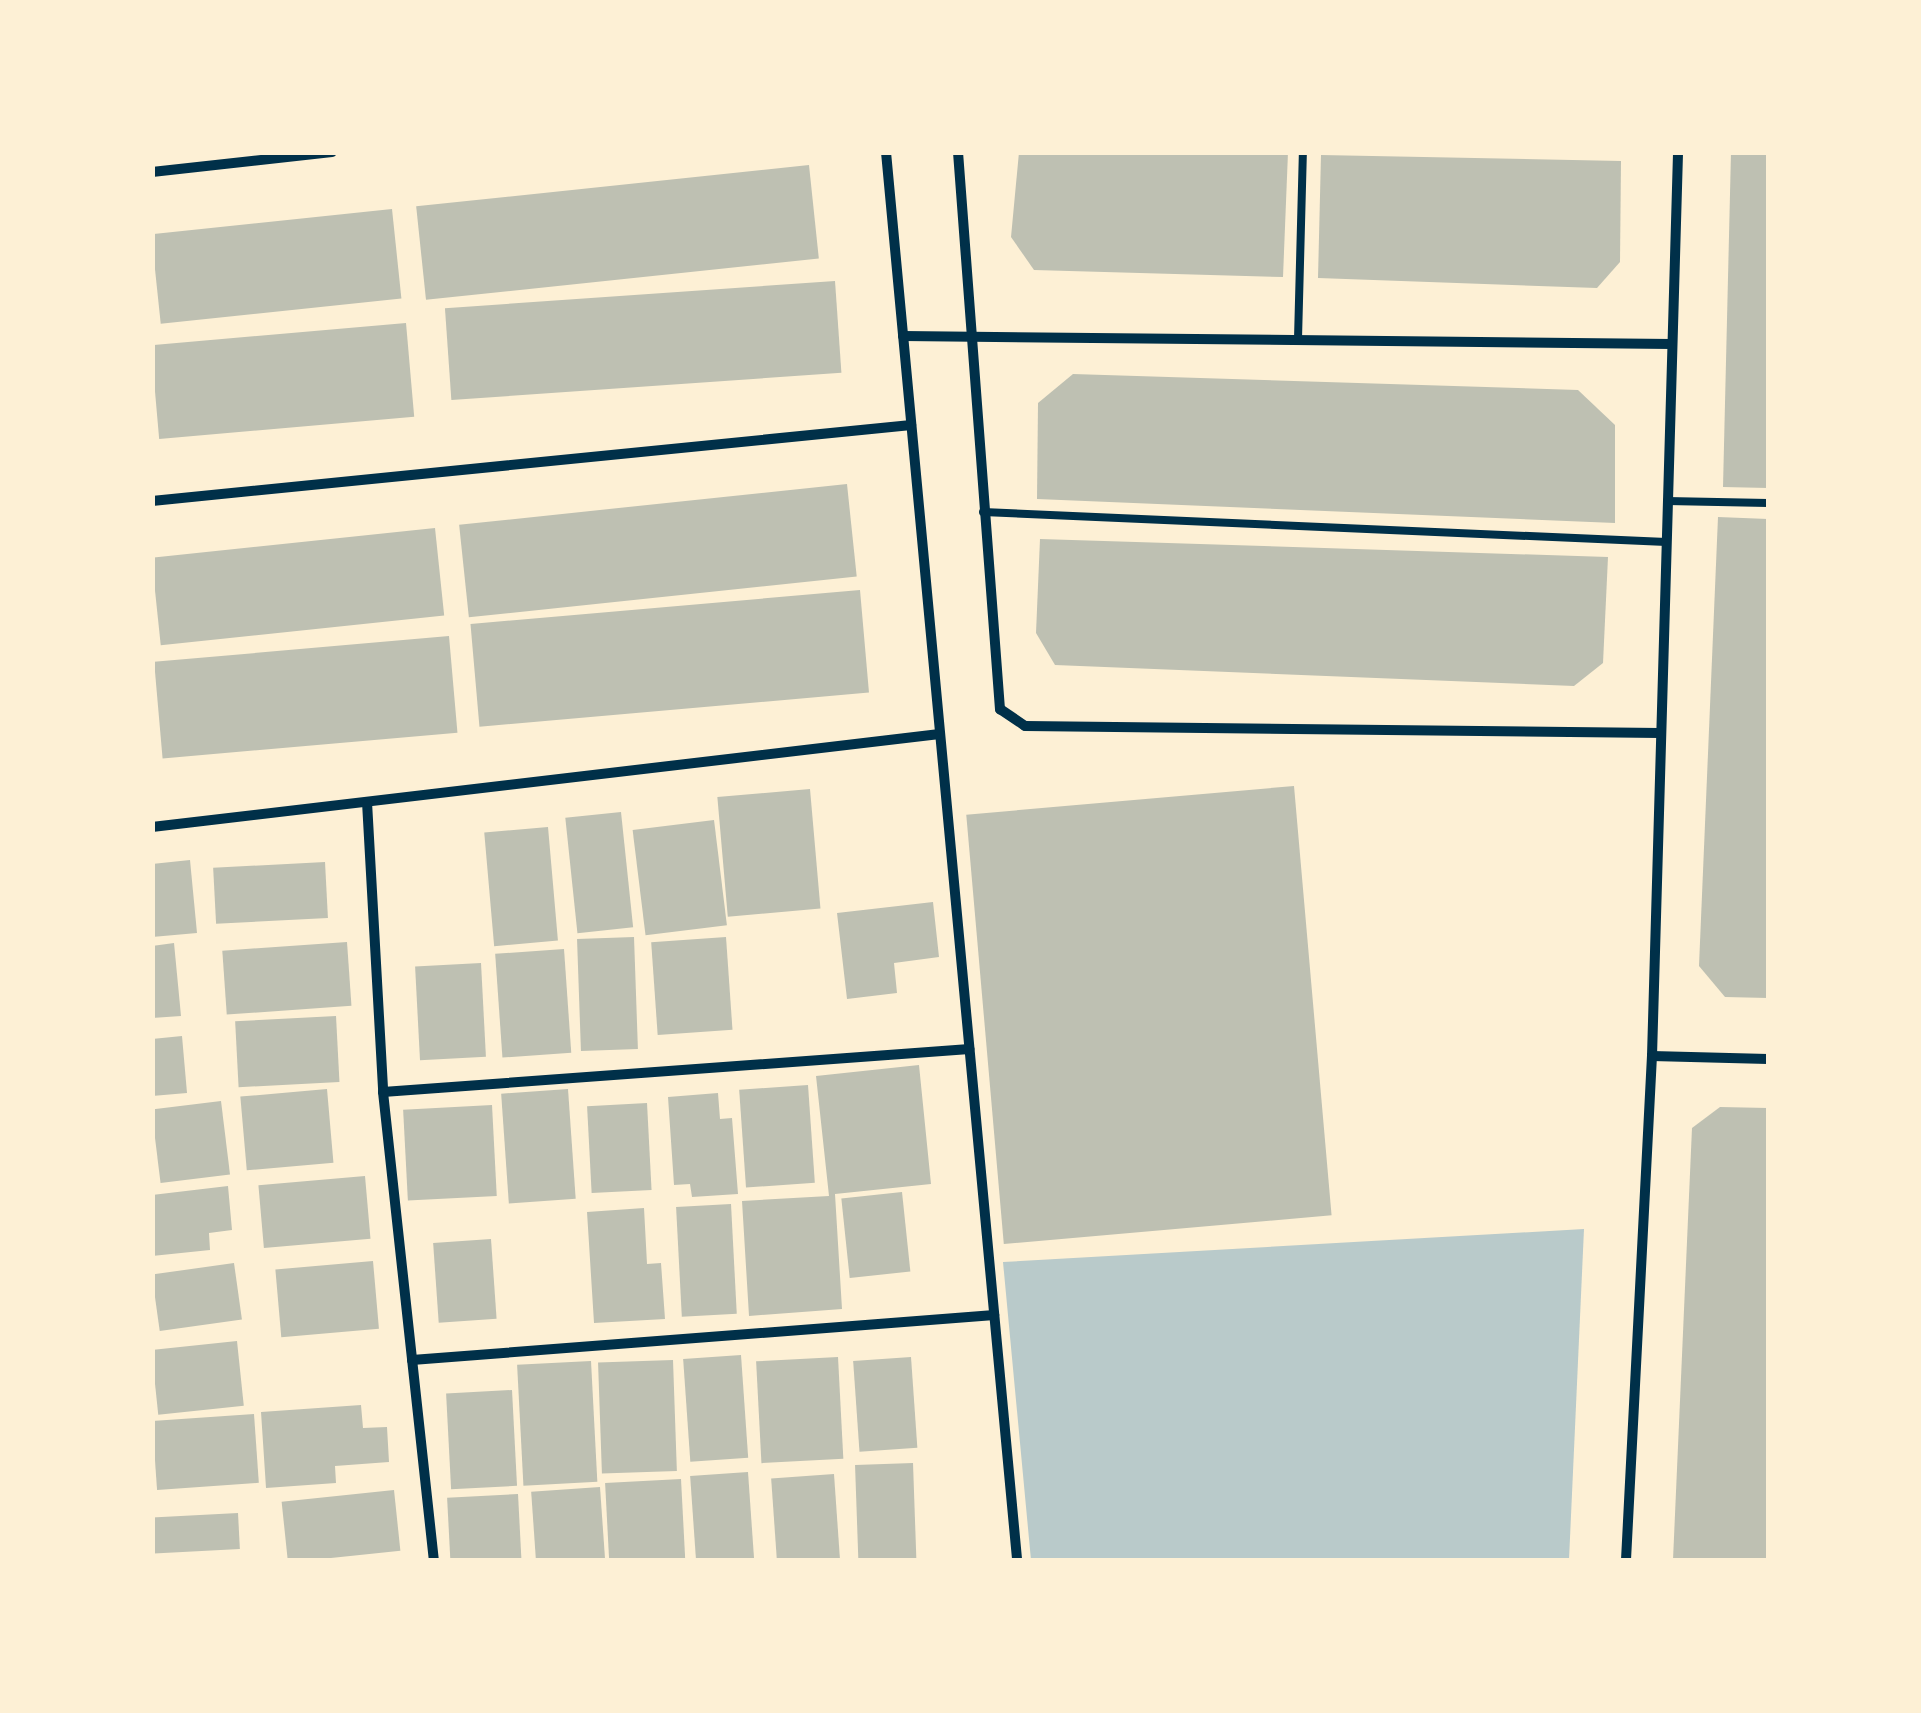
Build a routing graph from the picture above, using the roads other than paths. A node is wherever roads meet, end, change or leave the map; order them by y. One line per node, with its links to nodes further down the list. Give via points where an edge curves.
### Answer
1 (332, 152): 6 (street)
2 (886, 152): 8 (street)
3 (958, 152): 7 (street)
4 (1303, 152): 9 (lane)
5 (1678, 152): 10 (street)
6 (152, 172)
7 (972, 335): 8 (street); 9 (street); 15 (street)
8 (903, 336): 11 (street)
9 (1298, 340): 10 (street)
10 (1672, 344): 12 (street)
11 (912, 425): 13 (street); 18 (street)
12 (1667, 501): 14 (lane); 16 (street)
13 (152, 502)
14 (1768, 503)
15 (983, 512): 16 (lane); 17 (street, via 994,684 1000,708 1025,726)
16 (1666, 542): 17 (street)
17 (1660, 733): 22 (street)
18 (940, 734): 19 (street); 21 (street)
19 (367, 802): 20 (street); 24 (street)
20 (152, 827)
21 (969, 1049): 24 (street); 25 (street)
22 (1652, 1056): 23 (street); 29 (street)
23 (1768, 1060)
24 (383, 1092): 26 (street)
25 (994, 1316): 26 (street); 28 (street)
26 (412, 1360): 27 (street)
27 (434, 1560)
28 (1017, 1560)
29 (1626, 1560)

